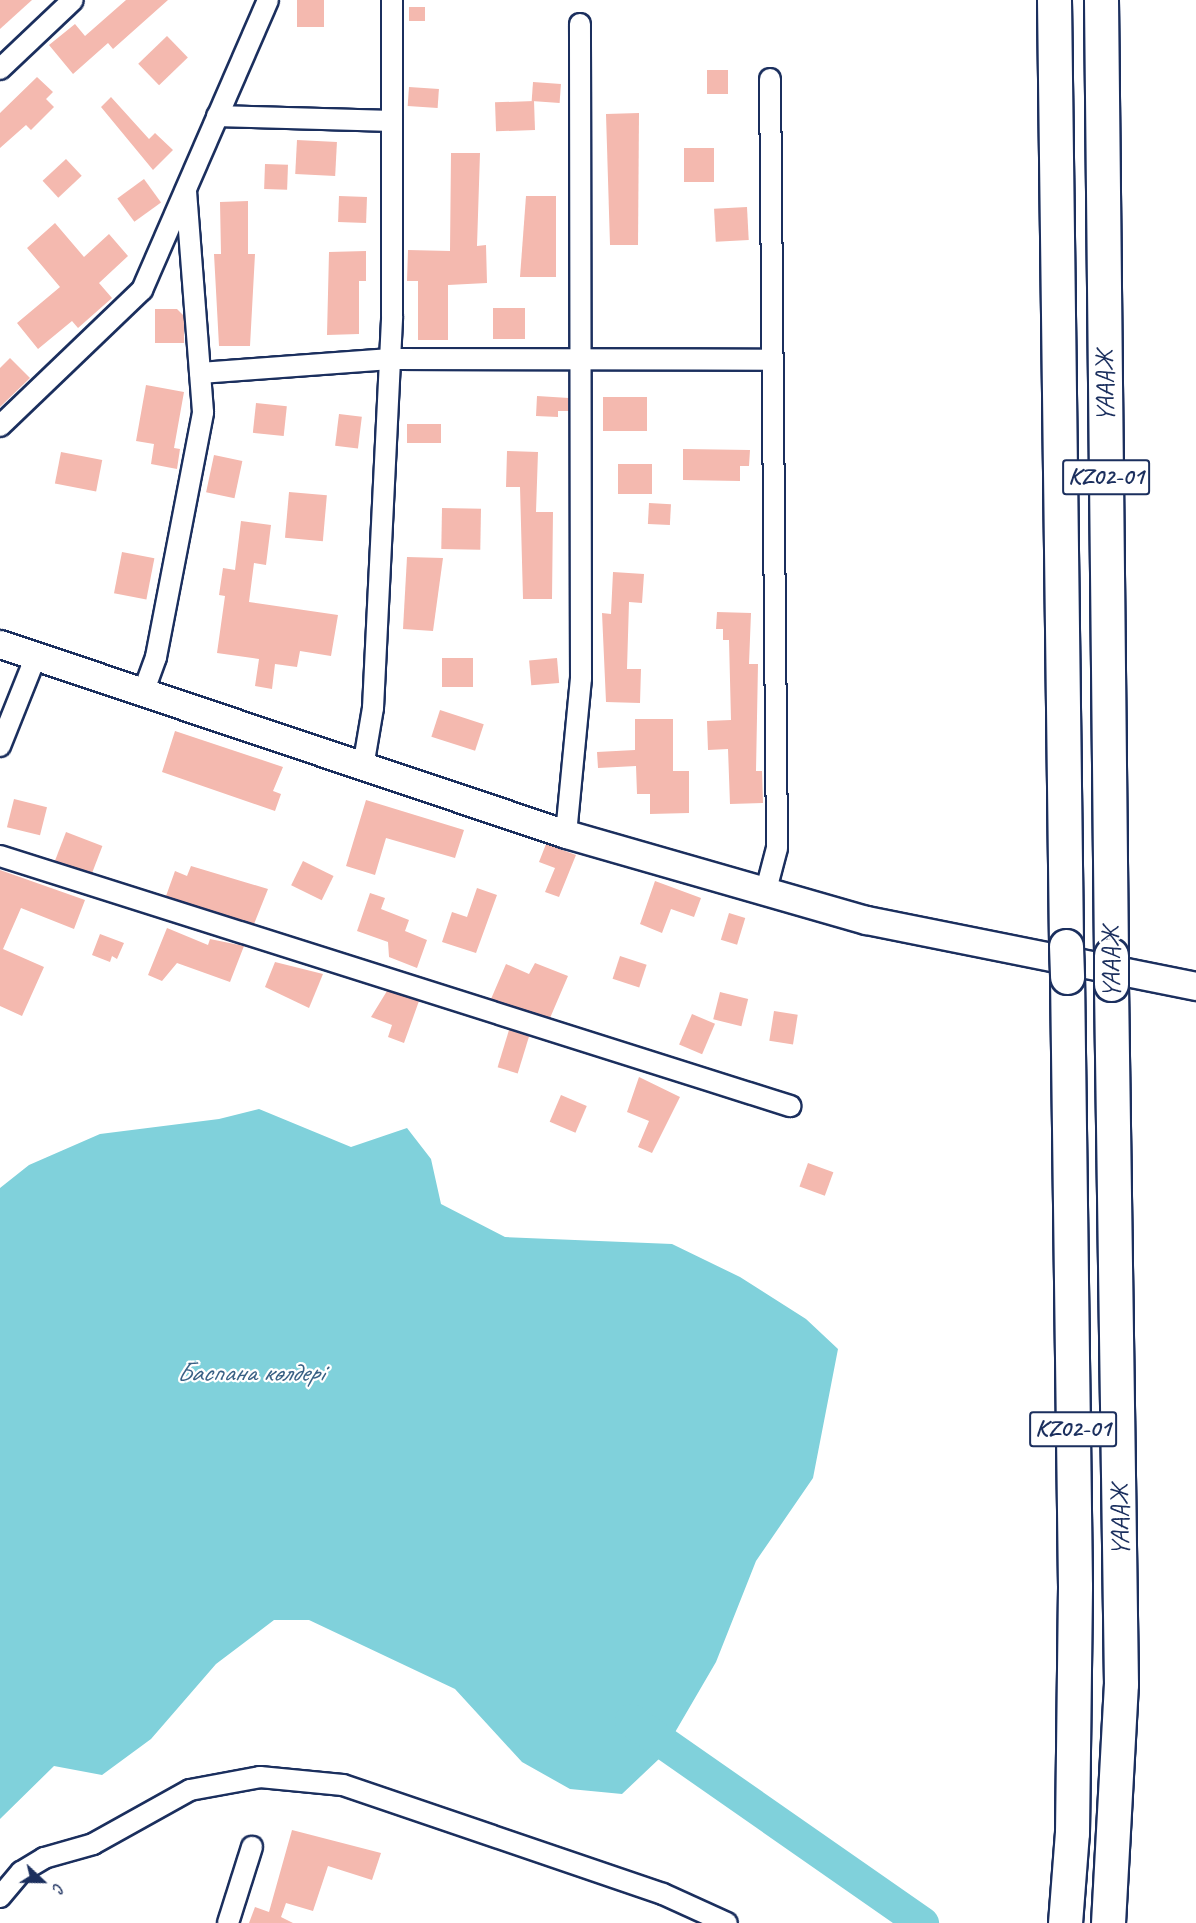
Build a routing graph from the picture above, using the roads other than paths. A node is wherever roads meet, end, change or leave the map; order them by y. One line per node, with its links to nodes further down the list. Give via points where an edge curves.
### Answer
1 (73, 0): 7 (street)
2 (268, 0): 9 (street)
3 (392, 0): 10 (street)
4 (1054, 0): 31 (highway, ҮАААЖ / KZ02-01, via 1074,1586)
5 (1101, 0): 32 (highway, ҮАААЖ / KZ02-01, via 1121,1684)
6 (580, 24): 14 (street)
7 (0, 69)
8 (770, 79): 13 (street)
9 (217, 116): 10 (street); 11 (street)
10 (392, 121): 12 (street)
11 (186, 189): 15 (street); 16 (street, via 142,290)
12 (390, 359): 14 (street); 15 (street); 21 (street, via 373,708)
13 (774, 360): 14 (street); 24 (street, via 777,848)
14 (583, 364): 22 (street, via 581,678)
15 (200, 373): 19 (street, via 203,412 156,657)
16 (0, 426)
17 (0, 644): 18 (main road)
18 (36, 656): 19 (main road); 20 (street)
19 (143, 693): 21 (main road)
20 (0, 746)
21 (363, 767): 22 (main road)
22 (566, 834): 24 (main road)
23 (0, 856): 26 (street)
24 (766, 890): 25 (main road, via 866,920)
25 (1196, 986)
26 (790, 1106)
27 (252, 1847): 29 (street)
28 (0, 1897): 30 (street, via 21,1872 44,1858 93,1844 190,1790 260,1777 343,1785 663,1894)
29 (228, 1923)
30 (727, 1923)
31 (1065, 1923)
32 (1108, 1923)

